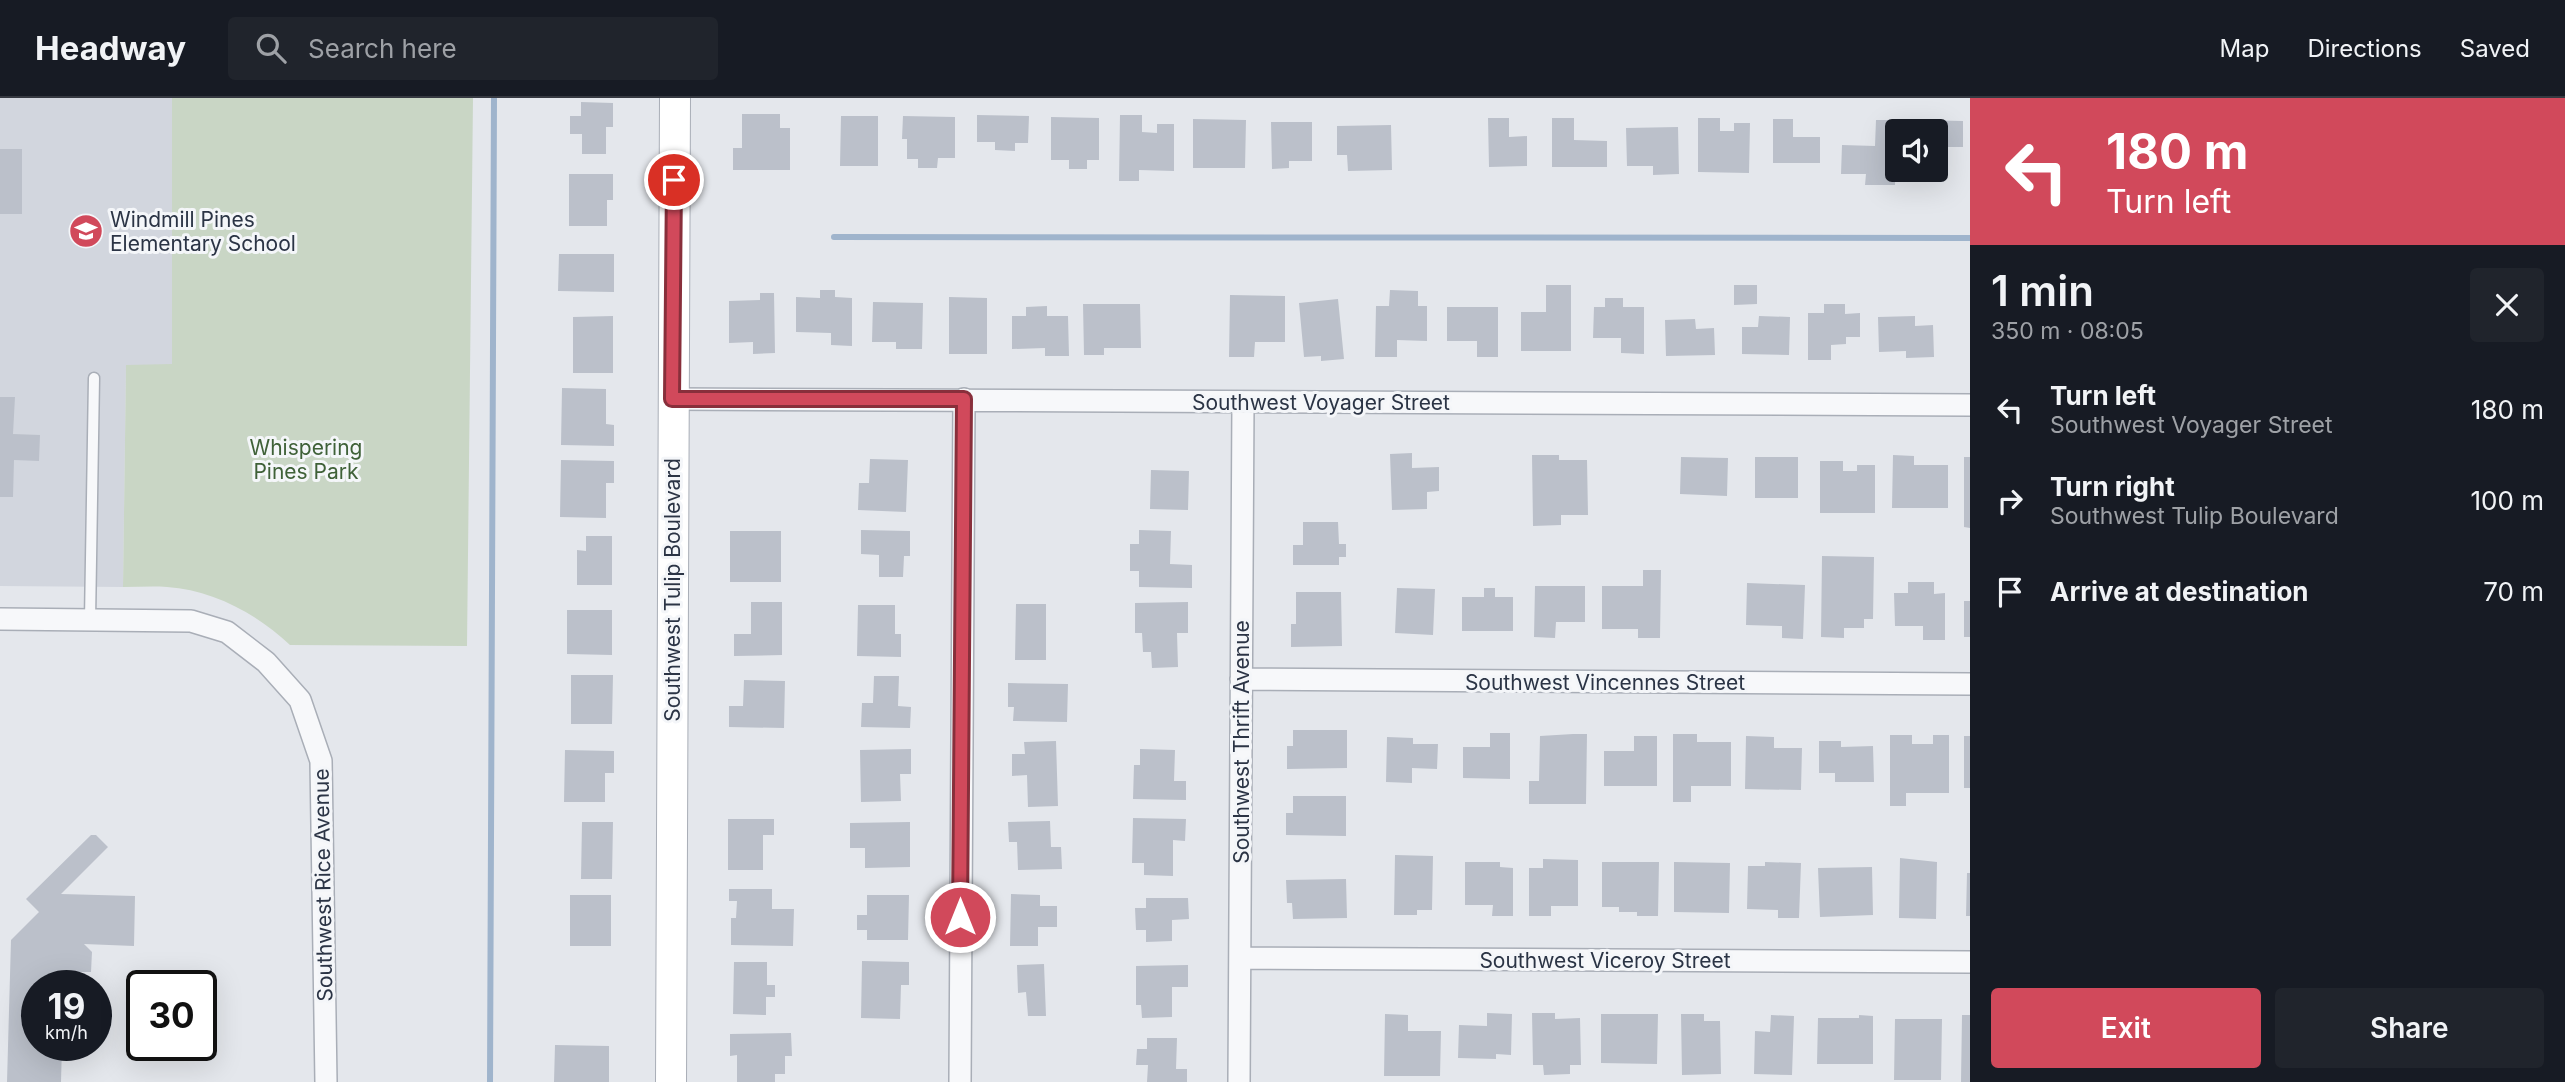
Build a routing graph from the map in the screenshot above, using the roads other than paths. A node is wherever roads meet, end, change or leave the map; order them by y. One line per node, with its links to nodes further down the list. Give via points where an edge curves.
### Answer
1 (675, 98): 3 (street, Southwest Tulip Boulevard)
2 (93, 378): 8 (lane)
3 (672, 399): 4 (street, Southwest Voyager Street); 14 (street, Southwest Tulip Boulevard)
4 (964, 399): 5 (street, Southwest Voyager Street); 15 (street)
5 (1243, 402): 6 (street, Southwest Voyager Street); 9 (street, Southwest Thrift Avenue)
6 (1970, 405)
7 (0, 620): 8 (street, Southwest Rice Avenue)
8 (90, 620): 13 (street, Southwest Rice Avenue, via 191,621 227,632 266,662 300,700 321,761)
9 (1241, 679): 10 (street, Southwest Vincennes Street); 11 (street, Southwest Thrift Avenue)
10 (1970, 684)
11 (1240, 958): 12 (street, Southwest Viceroy Street); 16 (street, Southwest Thrift Avenue)
12 (1970, 962)
13 (326, 1082)
14 (671, 1082)
15 (960, 1082)
16 (1239, 1082)

